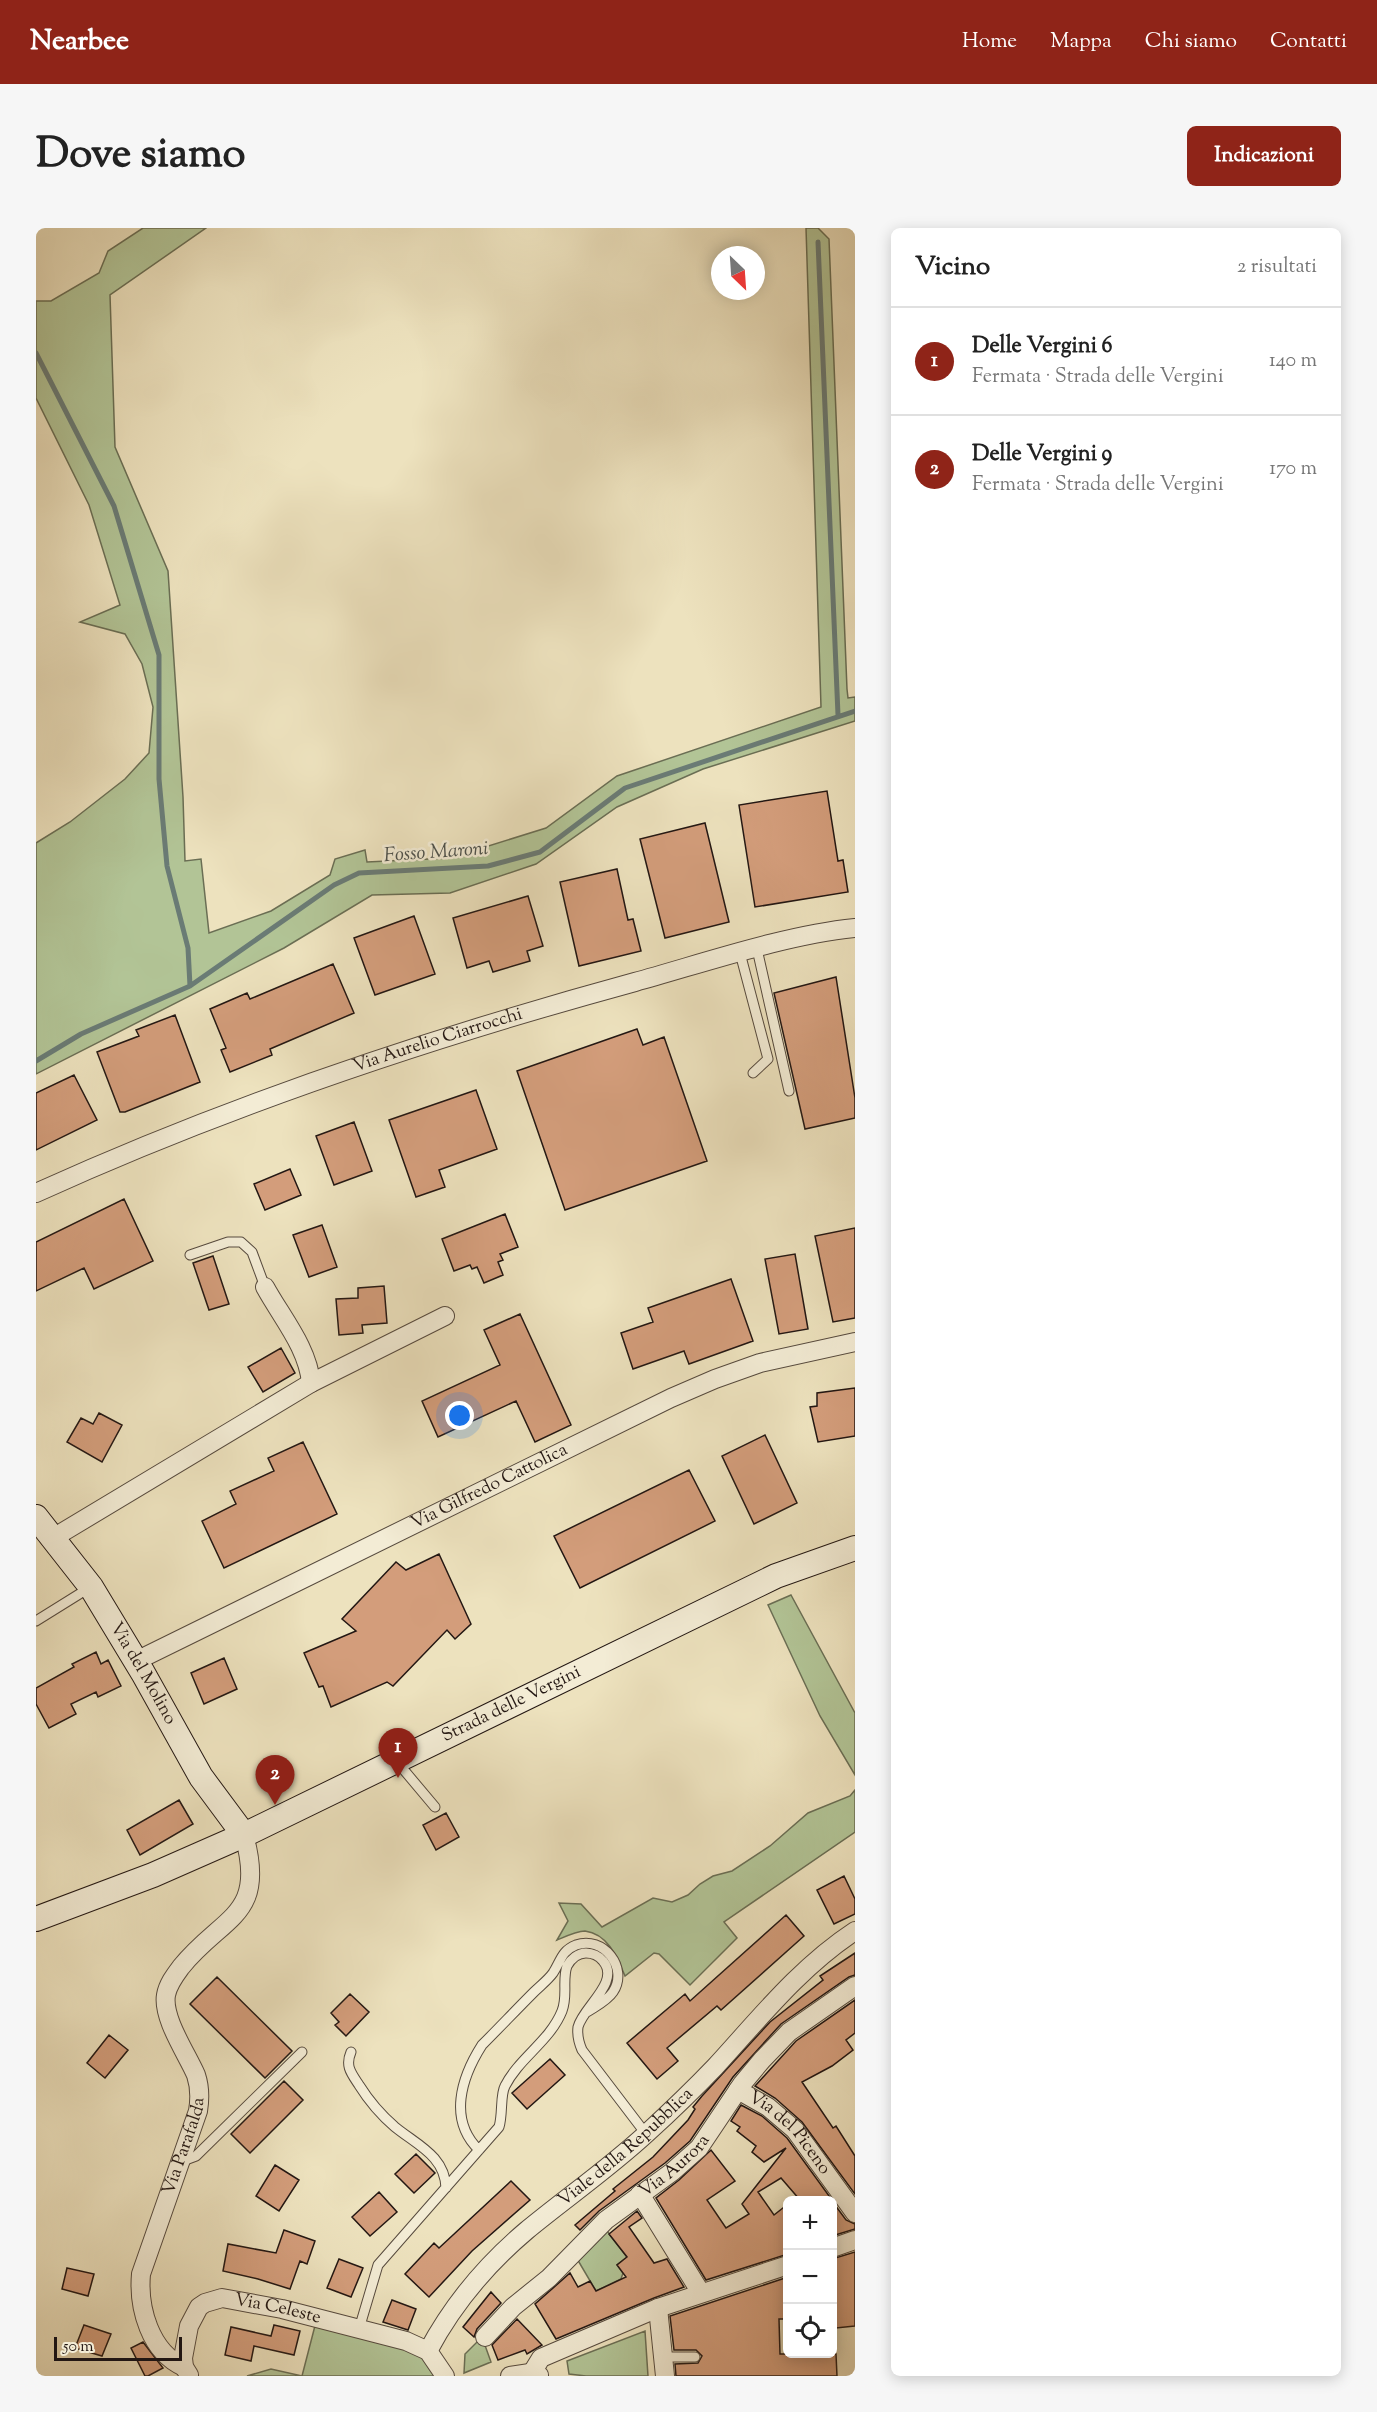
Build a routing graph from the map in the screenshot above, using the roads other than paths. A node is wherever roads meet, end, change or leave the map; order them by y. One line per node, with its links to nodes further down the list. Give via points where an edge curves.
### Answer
1 (855, 928): 2 (street, Via Aurelio Ciarrocchi)
2 (748, 951): 3 (lane, via 768,1059); 4 (lane); 5 (street, Via Aurelio Ciarrocchi, via 348,1068 217,1115)
3 (753, 1073)
4 (789, 1091)
5 (36, 1193)
6 (190, 1255): 7 (lane, via 228,1242 241,1242 252,1252)
7 (265, 1287): 10 (street, via 299,1345)
8 (445, 1316): 10 (street)
9 (855, 1342): 16 (street, Via Gilfredo Cattolica, via 760,1363 715,1378)
10 (311, 1383): 12 (street)
11 (36, 1517): 12 (main road, Via del Molino)
12 (53, 1538): 14 (main road, Via del Molino)
13 (855, 1548): 17 (main road, Strada delle Vergini, via 776,1576)
14 (91, 1587): 15 (lane); 16 (main road, Via del Molino)
15 (36, 1621)
16 (136, 1661): 19 (main road, Via del Molino, via 201,1777)
17 (397, 1761): 18 (lane); 19 (main road, Strada delle Vergini)
18 (435, 1807)
19 (244, 1835): 20 (main road, Strada delle Vergini, via 153,1875); 29 (street, Via Parafalda, via 251,1870 246,1898 239,1912 173,1976 166,1996 169,2014 200,2094)
20 (36, 1919)
21 (855, 1931): 27 (street, Viale della Repubblica, via 810,1965)
22 (855, 1986): 26 (street, Via Aurora, via 789,2032)
23 (583, 2015): 27 (lane, via 578,2027 582,2050); 28 (lane, via 608,1975 602,1959 586,1953 567,1965 562,2011 504,2088 499,2127); 28 (lane, via 613,1993 618,1974 608,1952 589,1944 576,1945 562,1955 553,1973 474,2058 459,2114 466,2134)
24 (302, 2052): 29 (lane, via 196,2156)
25 (351, 2052): 30 (lane, via 349,2070 369,2100 429,2152 445,2176)
26 (738, 2090): 31 (street, Via Aurora, via 699,2148); 32 (street, Via del Piceno, via 768,2107 795,2130)
27 (646, 2134): 40 (street, Viale della Repubblica, via 594,2180 525,2232 449,2316)
28 (479, 2150): 30 (lane)
29 (180, 2162): 43 (street, Via Parafalda, via 144,2262 140,2287 142,2311 154,2338)
30 (446, 2188): 38 (lane, via 378,2265)
31 (639, 2194): 36 (street); 39 (street, Via Aurora, via 606,2220)
32 (855, 2213)
33 (855, 2240): 34 (street)
34 (837, 2246)
35 (783, 2267): 36 (street)
36 (701, 2293): 37 (street)
37 (658, 2308): 41 (street); 44 (street, via 539,2360)
38 (359, 2329): 40 (street, Via Celeste); 43 (street, Via Celeste, via 251,2303 214,2299 199,2307 189,2326 183,2348)
39 (485, 2337)
40 (428, 2351): 45 (street)
41 (664, 2357): 42 (lane); 47 (street)
42 (695, 2357)
43 (187, 2372)
44 (534, 2375): 46 (street)
45 (445, 2376)
46 (510, 2376)
47 (665, 2376)

